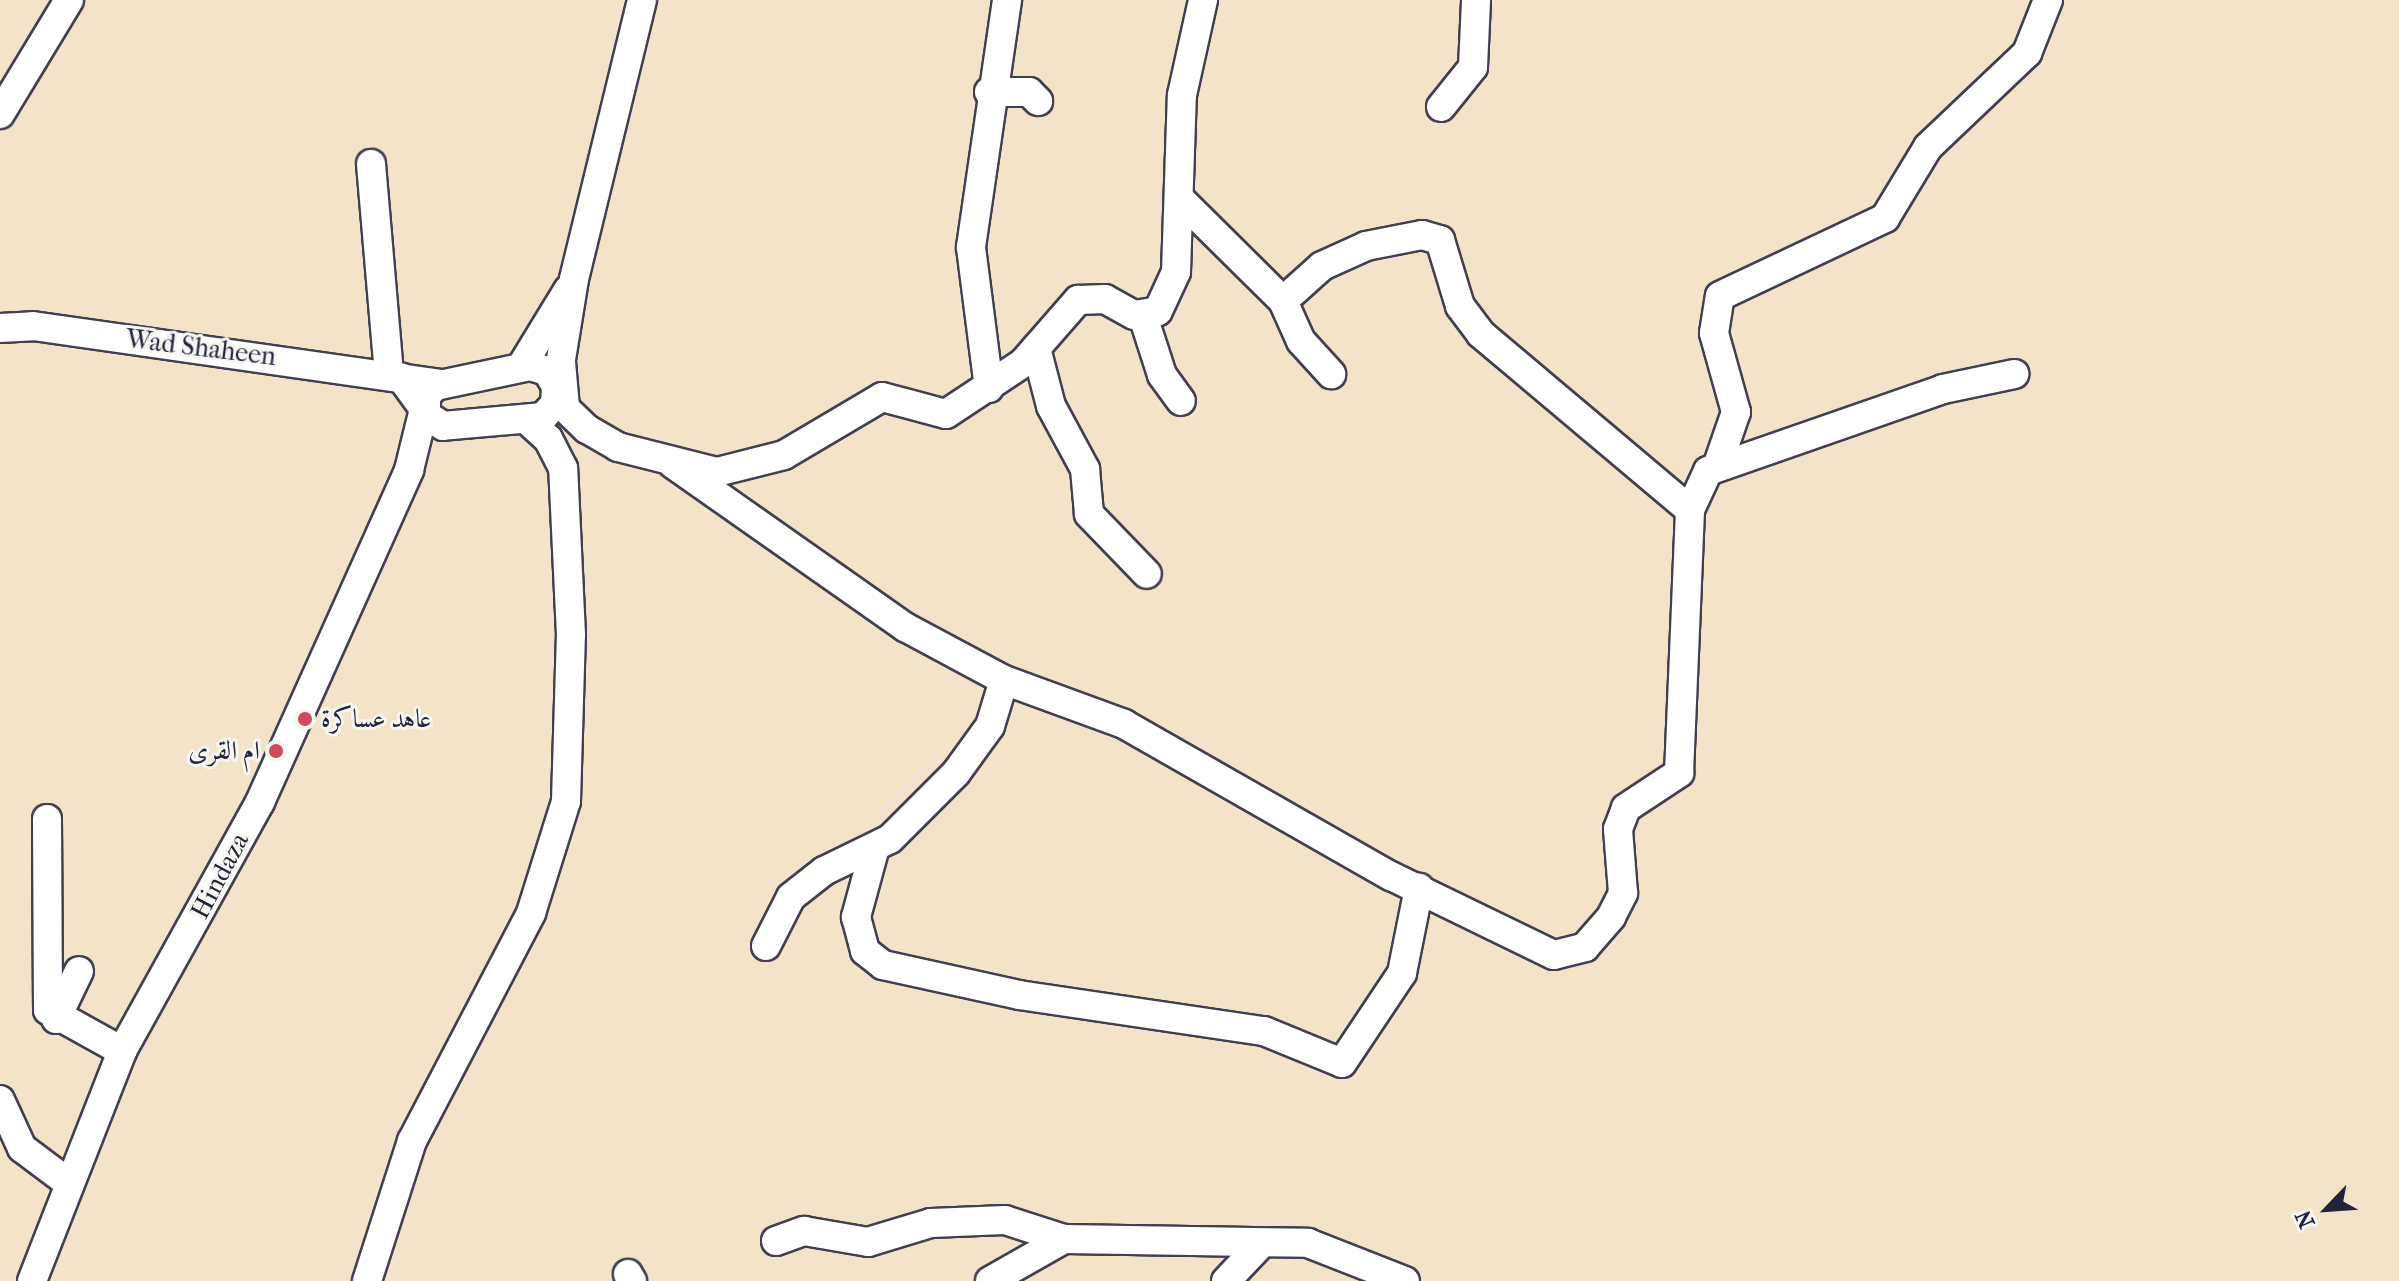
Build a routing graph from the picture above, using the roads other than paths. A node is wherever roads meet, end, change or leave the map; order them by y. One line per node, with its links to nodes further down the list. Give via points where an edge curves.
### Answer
1 (69, 0): 10 (street)
2 (642, 0): 13 (street)
3 (1007, 0): 7 (street)
4 (1203, 0): 12 (street, via 1182,95)
5 (1476, 0): 9 (street, via 1473,67)
6 (2048, 0): 32 (street, via 2027,53 1928,147 1885,218 1720,296 1714,333 1736,412)
7 (989, 92): 8 (street, via 1029,92); 24 (street, via 971,247)
8 (1038, 101)
9 (1441, 107)
10 (0, 114)
11 (371, 164): 19 (street)
12 (1182, 201): 14 (street); 15 (street, via 1171,293 1165,306)
13 (574, 279): 18 (street); 23 (street)
14 (1283, 301): 20 (street, via 1301,341); 34 (street, via 1322,266 1366,246 1422,235 1440,240 1460,306 1481,334)
15 (1143, 316): 17 (street, via 1105,299 1078,300); 25 (street, via 1162,375)
16 (0, 328): 19 (street, Wad Shaheen)
17 (1036, 348): 24 (street); 35 (street, via 1051,406 1085,469 1089,514)
18 (517, 368): 22 (street); 23 (street, via 547,371)
19 (395, 374): 22 (street, Wad Shaheen); 26 (street)
20 (1331, 374)
21 (2014, 374): 32 (street, via 1943,389)
22 (449, 384): 26 (street, via 426,396)
23 (561, 386): 27 (street, via 550,411); 29 (street); 30 (street)
24 (989, 388): 31 (street, via 935,415 904,398 882,397 784,455 746,467 717,472)
25 (1181, 401)
26 (424, 409): 28 (street, via 437,425); 33 (street, Hindaza)
27 (526, 419): 28 (street); 30 (street)
28 (456, 425): 33 (street, Hindaza)
29 (618, 447): 30 (street); 31 (street)
30 (562, 456): 50 (street, via 571,635 566,801 557,842 531,913 412,1141)
31 (673, 464): 36 (street, via 892,618)
32 (1718, 464): 34 (street)
33 (409, 470): 43 (street, Hindaza, via 260,802)
34 (1690, 510): 39 (street, via 1679,773 1626,808 1618,829 1623,893 1611,917 1585,947 1554,955)
35 (1147, 574)
36 (1004, 680): 38 (street, via 990,726 973,751); 39 (street, via 1124,724)
37 (47, 819): 42 (street, via 44,991)
38 (875, 847): 39 (street, via 856,917 865,951 883,965 1019,995 1264,1031 1342,1063 1402,973); 40 (street, via 791,897)
39 (1419, 888)
40 (766, 946)
41 (79, 971): 42 (street)
42 (56, 1019): 43 (street)
43 (122, 1051): 45 (street, Hindaza)
44 (0, 1100): 45 (street, via 22,1148)
45 (66, 1181): 49 (street, Hindaza)
46 (1064, 1239): 47 (street, via 1005,1220 931,1223 868,1242 804,1231); 48 (street, via 1245,1238); 51 (street)
47 (776, 1241)
48 (1261, 1244): 52 (street); 53 (street, via 1308,1243)
49 (32, 1281)
50 (367, 1281)
51 (990, 1281)
52 (1226, 1281)
53 (1405, 1281)

